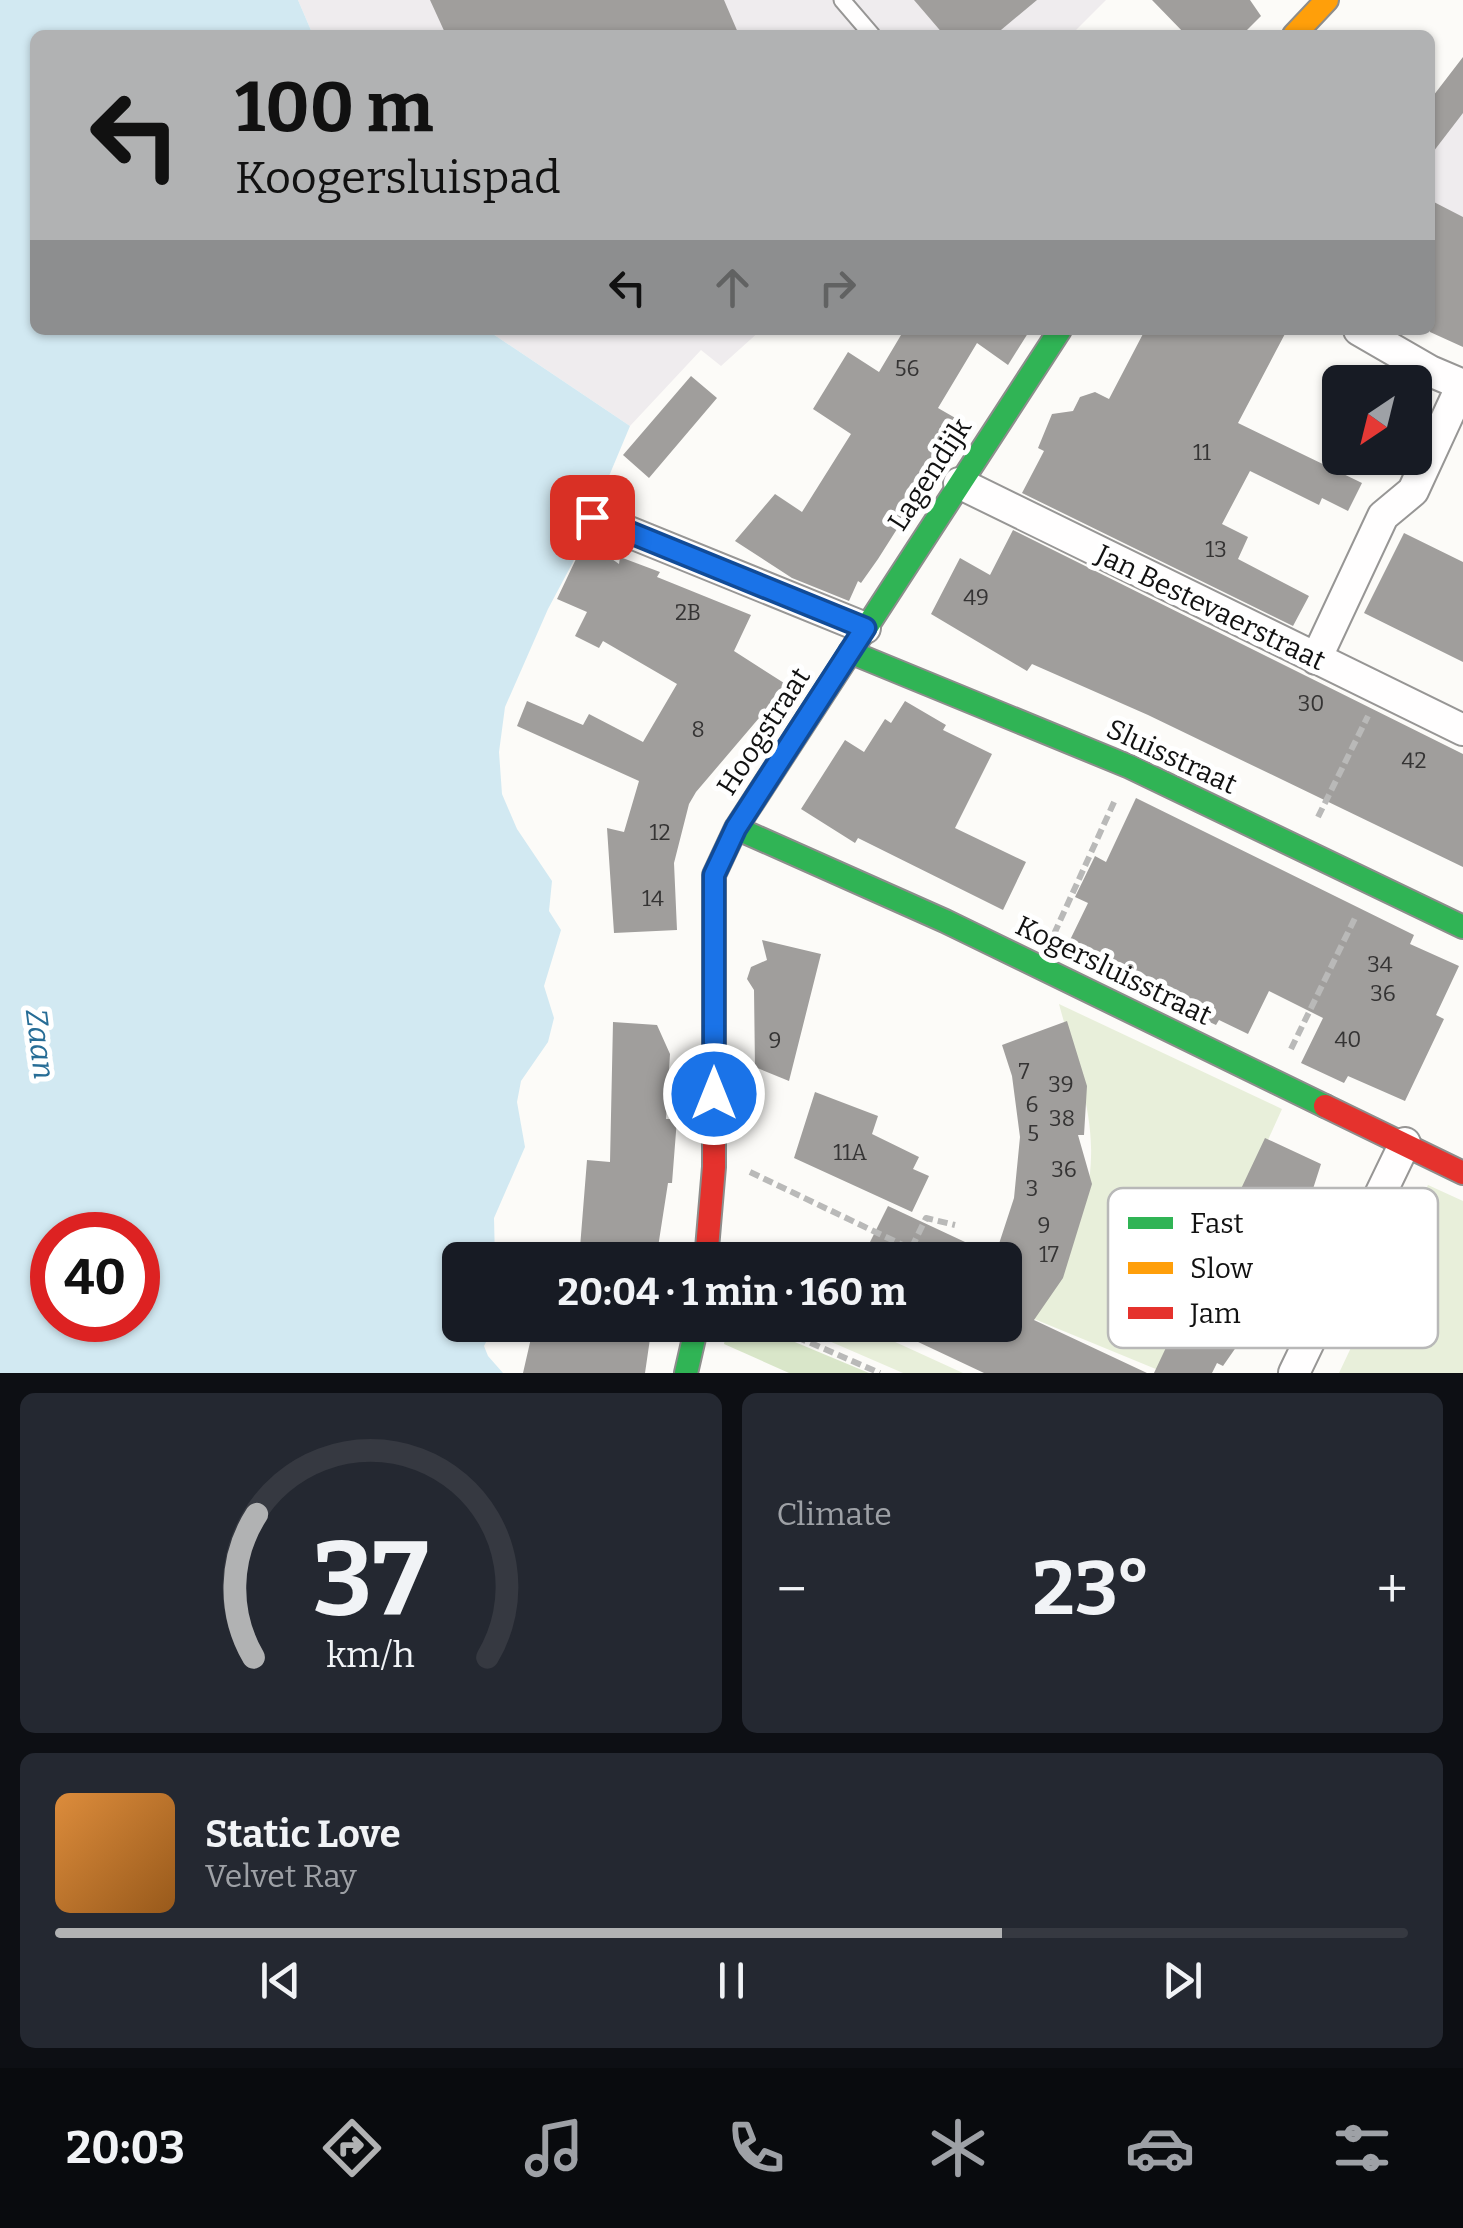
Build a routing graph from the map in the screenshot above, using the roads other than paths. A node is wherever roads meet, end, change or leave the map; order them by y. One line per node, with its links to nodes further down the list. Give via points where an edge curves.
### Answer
1 (842, 0): 3 (lane)
2 (1327, 0): 4 (street)
3 (868, 30)
4 (1299, 30)
5 (1057, 335): 8 (street, Lagendijk)
6 (1368, 335): 7 (street)
7 (1463, 385): 11 (street, via 1413,491 1384,516)
8 (959, 483): 10 (street, Lagendijk); 11 (street, Jan Bestevaerstraat)
9 (592, 517): 10 (street)
10 (858, 640): 13 (street, Hoogstraat); 14 (street, Sluisstraat)
11 (1316, 659): 12 (street, Jan Bestevaerstraat)
12 (1463, 730)
13 (736, 828): 15 (street, Kogersluisstraat); 18 (street, Hoogstraat, via 714,875 714,1167)
14 (1463, 927)
15 (1405, 1144): 16 (street, Kogersluisstraat); 17 (street)
16 (1463, 1173)
17 (1384, 1188)
18 (708, 1242)
19 (692, 1342): 21 (street)
20 (1306, 1348): 22 (street)
21 (686, 1373)
22 (1294, 1373)

